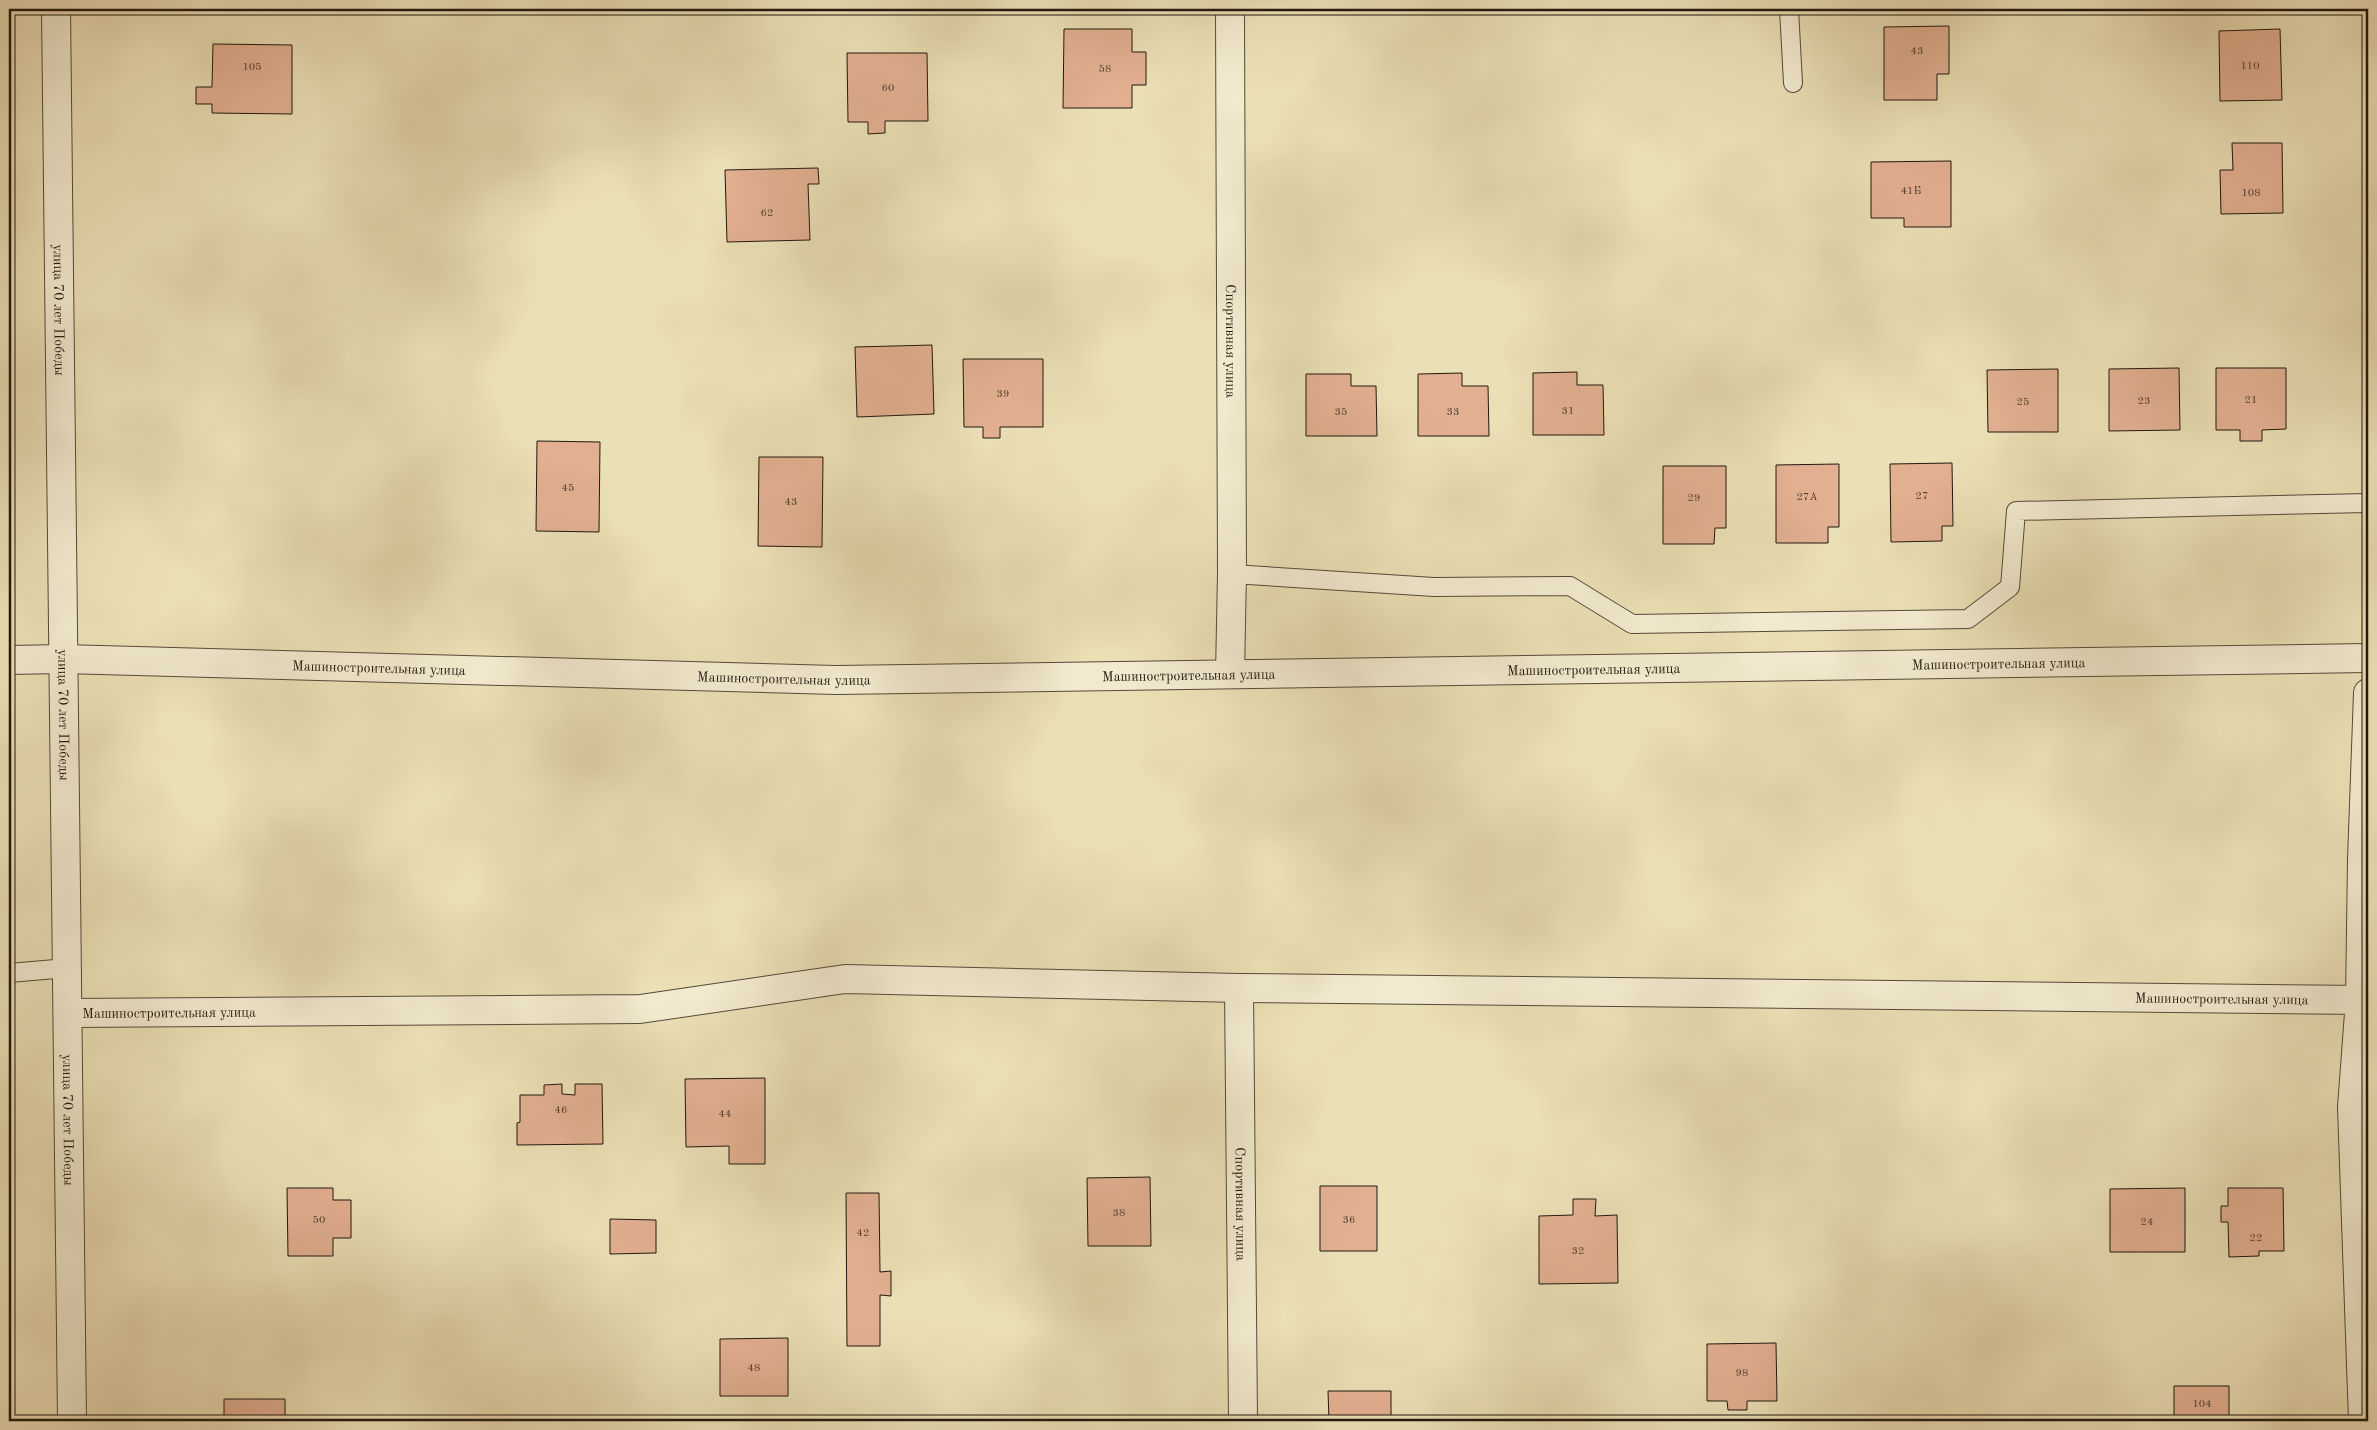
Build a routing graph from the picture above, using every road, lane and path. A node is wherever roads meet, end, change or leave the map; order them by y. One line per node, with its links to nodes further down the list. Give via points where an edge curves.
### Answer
1 (56, 9): 8 (street, улица 70 лет Победы)
2 (1230, 9): 6 (street, Спортивная улица)
3 (1789, 9): 4 (lane)
4 (1793, 83)
5 (2368, 503): 6 (lane, via 2016,511 2010,587 1968,619 1632,624 1570,586 1434,587)
6 (1232, 574): 10 (street, Спортивная улица)
7 (2368, 658): 10 (street, Машиностроительная улица)
8 (63, 659): 9 (street, Машиностроительная улица); 10 (street, Машиностроительная улица, via 836,680); 12 (street, улица 70 лет Победы)
9 (9, 660)
10 (1230, 674)
11 (2368, 693): 15 (street, via 2362,860)
12 (68, 968): 13 (lane); 16 (street, улица 70 лет Победы)
13 (9, 973)
14 (1239, 988): 15 (street, Машиностроительная улица); 16 (street, Машиностроительная улица, via 845,979 640,1009); 18 (street, Спортивная улица)
15 (2364, 1000): 19 (street, via 2352,1108)
16 (68, 1013): 17 (street, улица 70 лет Победы)
17 (72, 1421)
18 (1243, 1421)
19 (2363, 1421)

